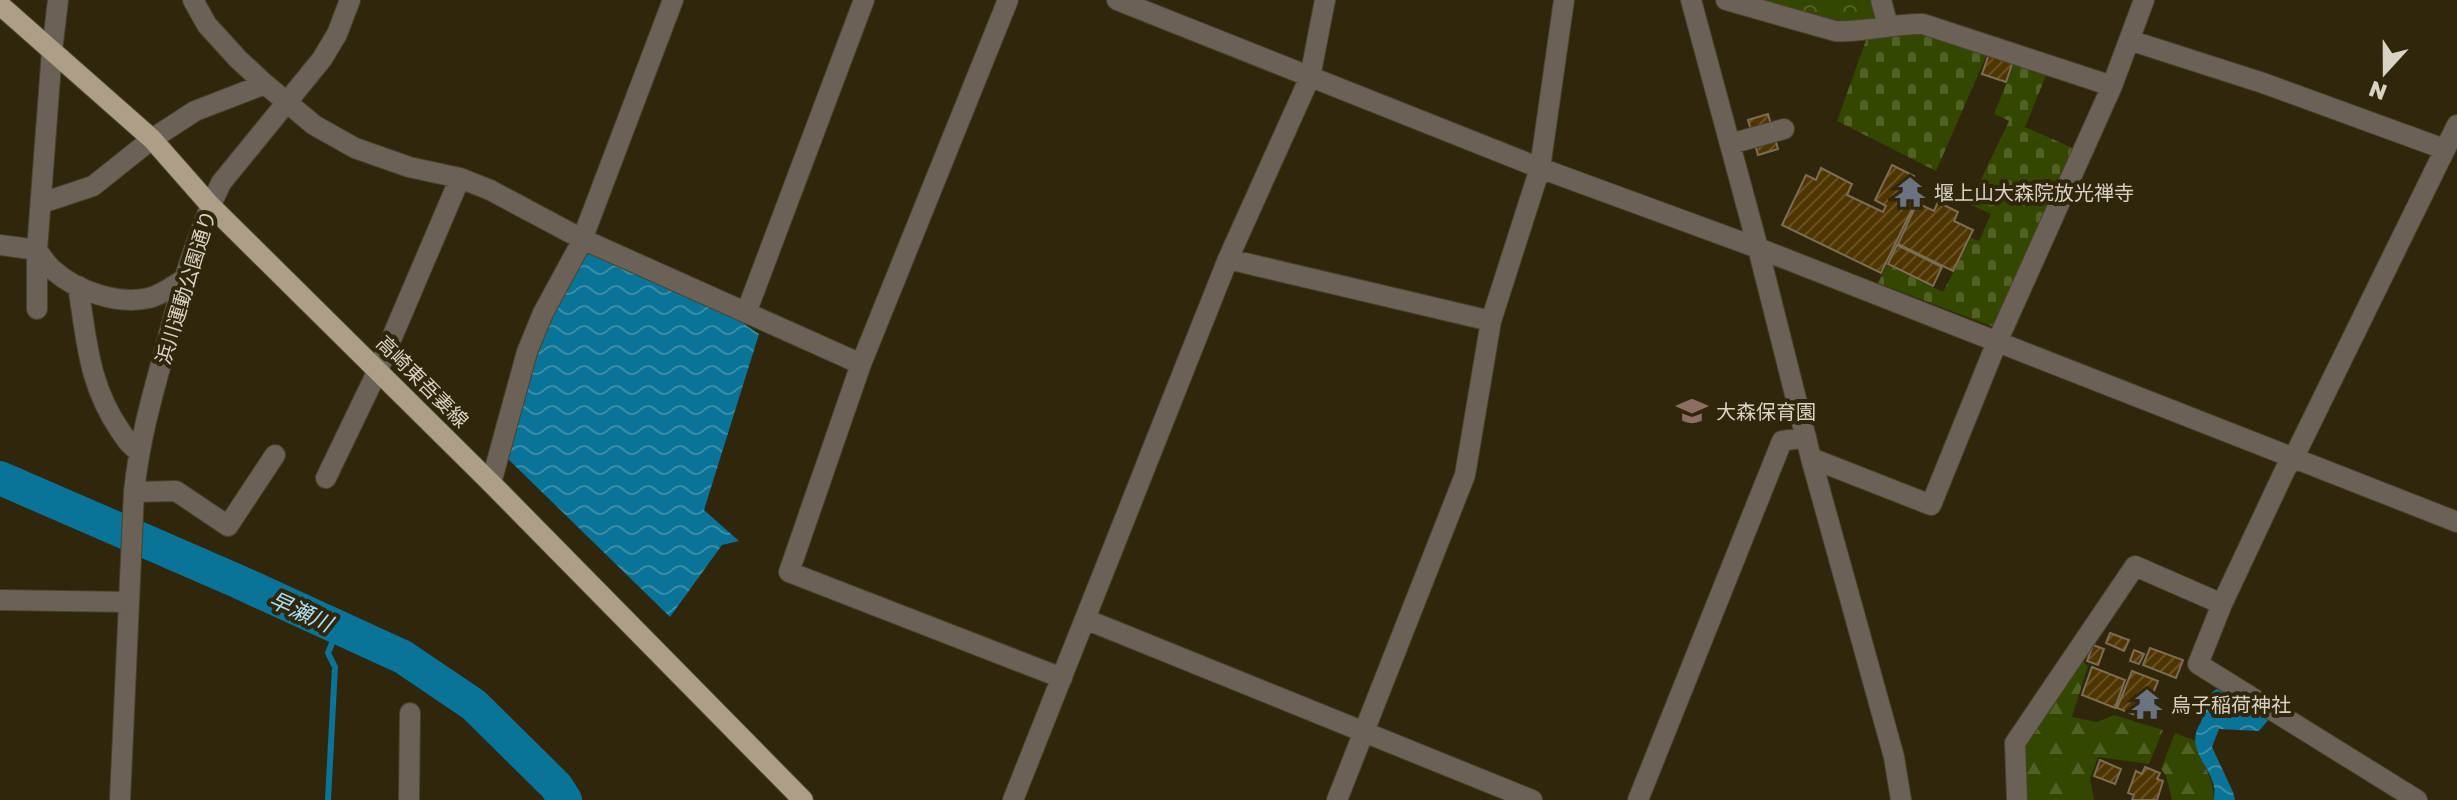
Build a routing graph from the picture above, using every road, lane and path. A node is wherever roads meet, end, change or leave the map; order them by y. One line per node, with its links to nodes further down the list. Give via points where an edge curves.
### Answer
1 (58, 0): 18 (street)
2 (193, 0): 20 (street, via 207,25)
3 (350, 0): 22 (street, 浜川運動公園通り, via 322,59)
4 (673, 0): 32 (street)
5 (864, 0): 40 (street)
6 (1008, 0): 43 (street)
7 (1117, 0): 19 (street)
8 (1325, 0): 19 (street)
9 (1564, 0): 28 (street)
10 (1691, 0): 26 (street)
11 (1726, 0): 14 (street)
12 (1881, 0): 16 (street)
13 (2144, 0): 17 (street)
14 (1759, 4): 16 (street, via 1835,31)
15 (0, 5): 18 (main road, 高崎東吾妻線)
16 (1888, 26): 21 (street, via 1923,24)
17 (2129, 40): 21 (street); 27 (street)
18 (52, 51): 25 (main road, 高崎東吾妻線); 30 (street)
19 (1310, 77): 28 (street); 36 (street)
20 (265, 84): 22 (street); 25 (street, via 195,111)
21 (2112, 86): 42 (street)
22 (287, 101): 29 (street, via 314,125 355,148); 31 (street, 浜川運動公園通り, via 221,183)
23 (2457, 125): 27 (street)
24 (1784, 129): 26 (street)
25 (152, 139): 30 (street, via 93,186); 31 (main road, 高崎東吾妻線)
26 (1730, 144): 34 (street)
27 (2444, 149): 48 (street)
28 (1540, 168): 34 (street); 41 (street)
29 (460, 178): 32 (street); 44 (street)
30 (42, 203): 35 (street)
31 (210, 205): 37 (street, 浜川運動公園通り); 44 (main road, 高崎東吾妻線)
32 (582, 239): 40 (street); 51 (street, via 527,352)
33 (0, 245): 35 (street)
34 (1758, 248): 42 (street); 45 (street)
35 (37, 250): 38 (street, via 50,269); 39 (street)
36 (1228, 259): 41 (street); 57 (street)
37 (183, 280): 38 (street, via 152,297 134,300); 46 (street, 浜川運動公園通り)
38 (78, 286): 46 (street, via 98,392 111,418)
39 (37, 309)
40 (746, 313): 43 (street)
41 (1491, 321): 60 (street, via 1465,475)
42 (1997, 342): 48 (street); 49 (street, via 1931,505)
43 (861, 364): 58 (street, via 789,572)
44 (378, 370): 50 (street); 51 (main road, 高崎東吾妻線)
45 (1806, 437): 49 (street); 67 (street, via 1782,441)
46 (138, 450): 52 (street, 浜川運動公園通り)
47 (275, 455): 52 (street, via 228,526 176,491)
48 (2294, 457): 53 (street); 56 (street)
49 (1811, 458): 68 (street, via 1894,757)
50 (326, 478)
51 (491, 483): 63 (main road, 高崎東吾妻線)
52 (134, 492): 55 (street, 浜川運動公園通り)
53 (2457, 522)
54 (0, 600): 55 (street)
55 (129, 602): 61 (street)
56 (2222, 604): 69 (street, via 2135,566 2015,743); 70 (street, via 2198,664)
57 (1085, 619): 58 (street); 60 (street)
58 (1062, 678): 64 (street)
59 (410, 713): 62 (street)
60 (1363, 733): 65 (street); 66 (street)
61 (120, 800)
62 (409, 800)
63 (803, 800)
64 (1013, 800)
65 (1337, 800)
66 (1532, 800)
67 (1638, 800)
68 (1901, 800)
69 (2017, 800)
70 (2417, 800)

